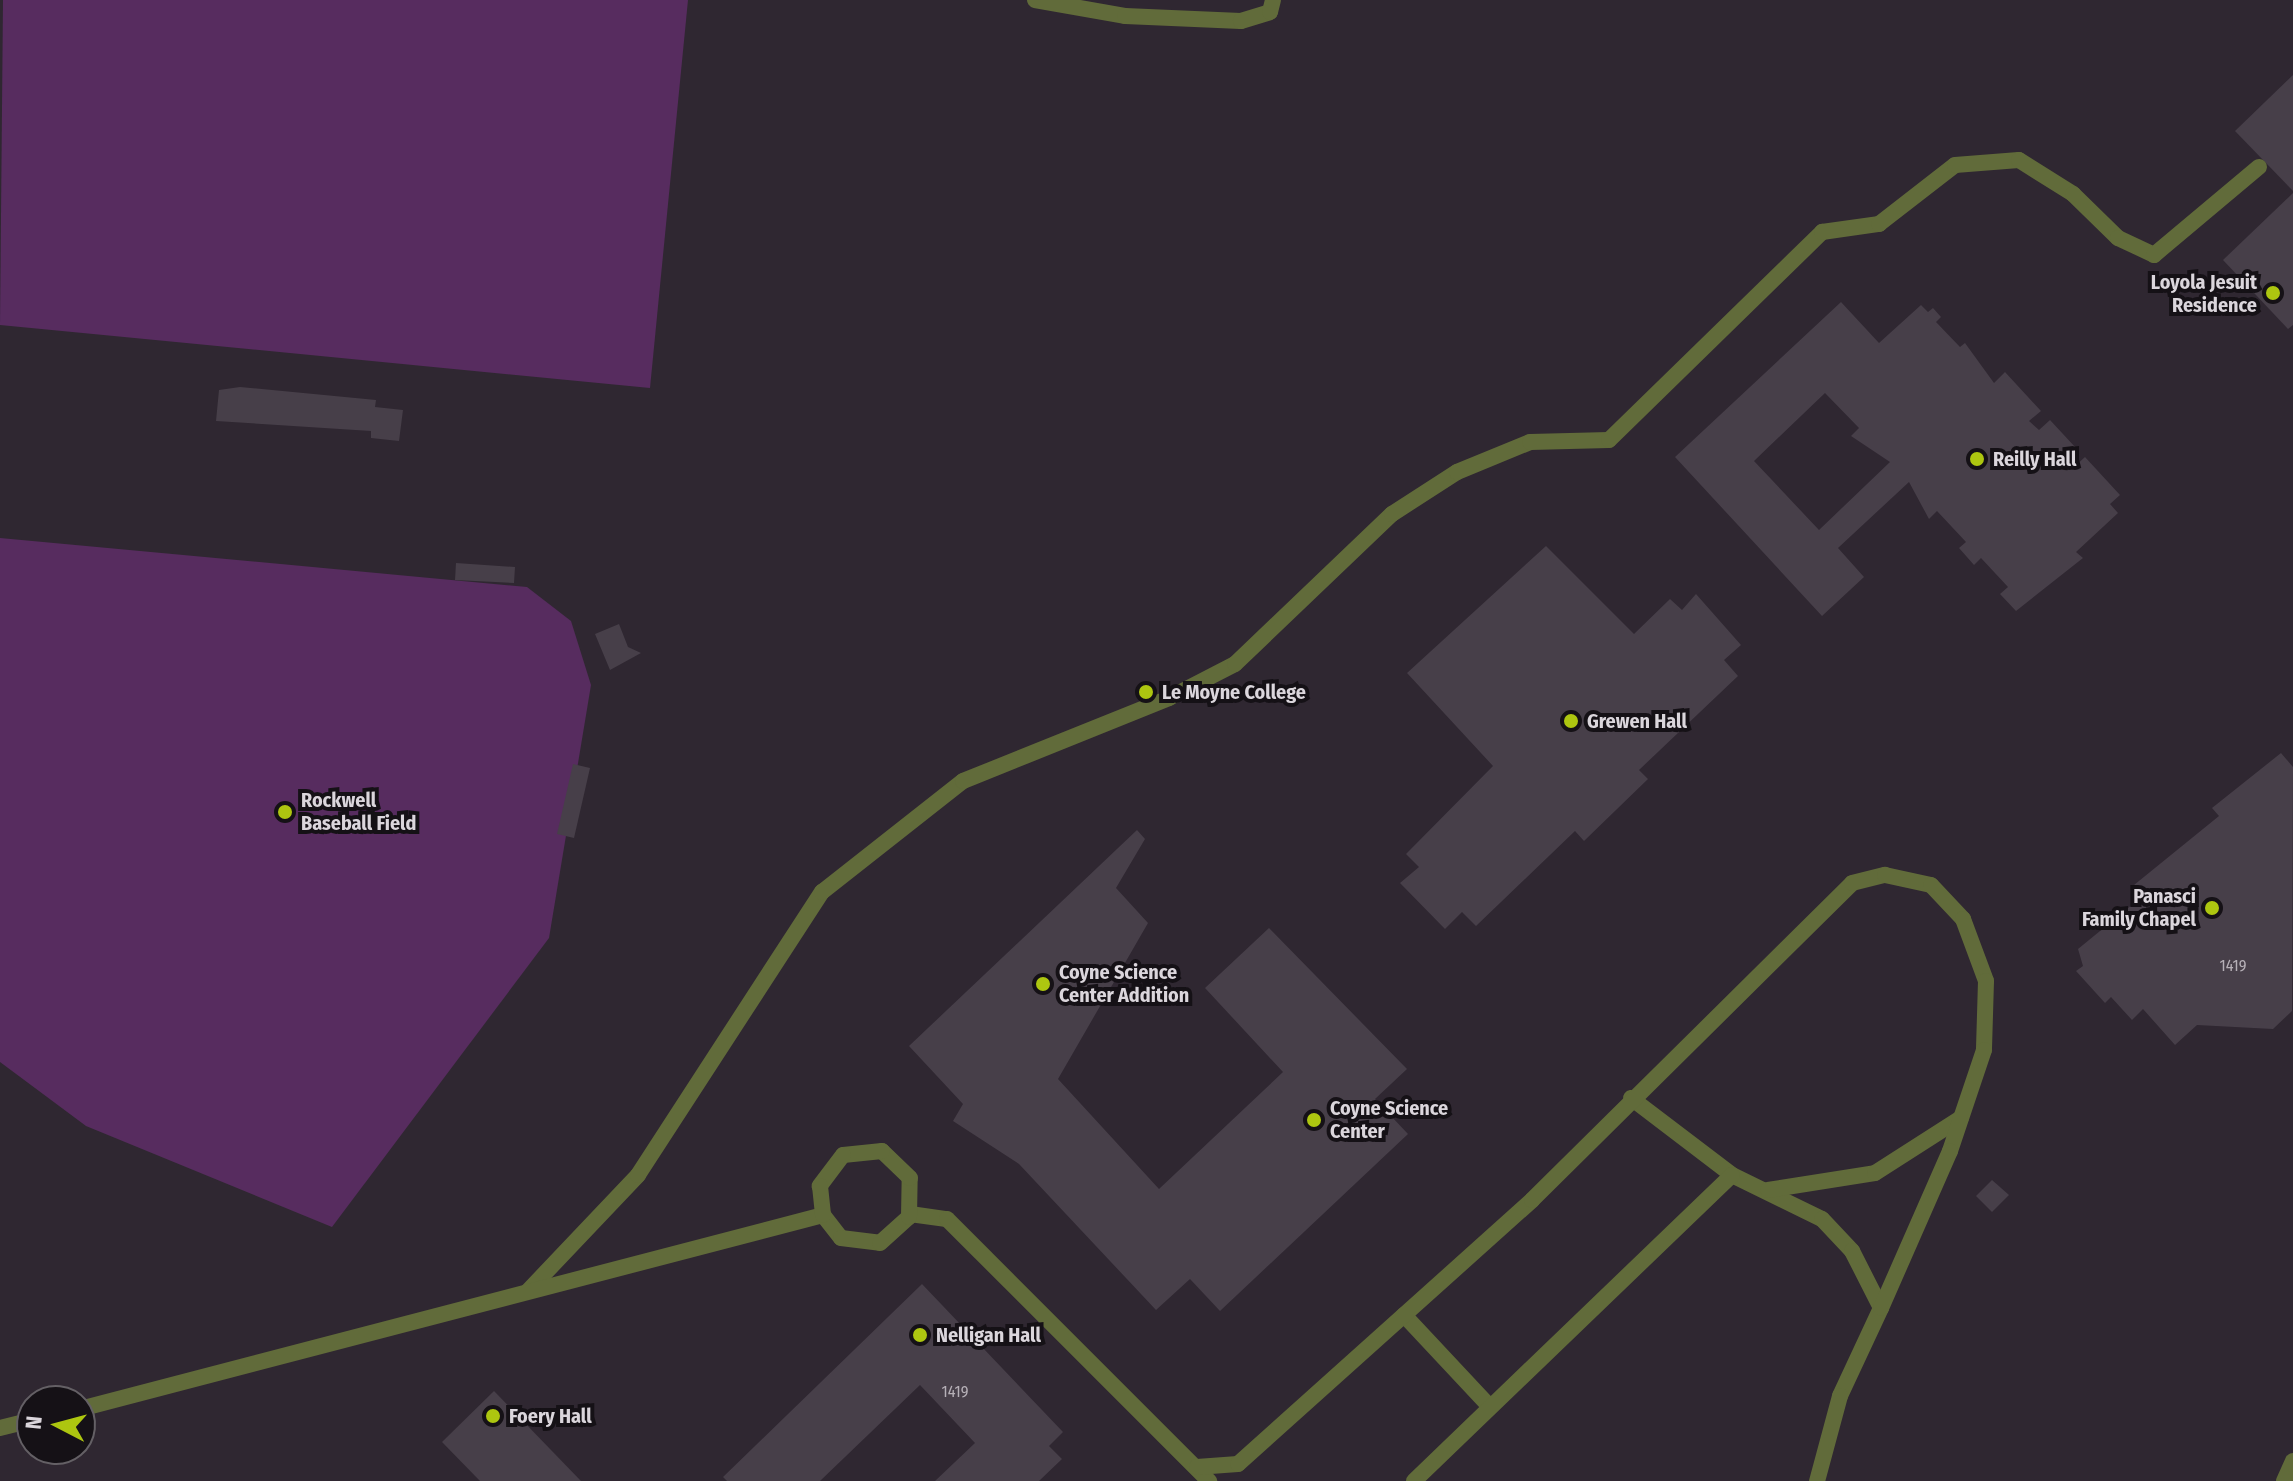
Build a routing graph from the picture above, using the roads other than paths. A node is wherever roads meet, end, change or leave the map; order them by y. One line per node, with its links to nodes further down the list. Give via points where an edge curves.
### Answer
1 (1035, 0): 2 (street, via 1125,16 1230,21 1270,12)
2 (1273, 0)
3 (2259, 167): 10 (street, via 2154,255 2118,238 2073,194 2019,160 1955,165 1879,224 1822,232 1609,440 1530,442 1457,472 1392,514 1235,664 1169,698 963,781 822,892 638,1175)
4 (1631, 1098): 5 (street, via 1852,883 1885,875 1931,885 1942,896 1963,919 1986,981 1984,1050); 6 (street); 12 (street)
5 (1961, 1118): 7 (street, via 1875,1173); 11 (street)
6 (1732, 1175): 7 (street); 14 (street)
7 (1768, 1190): 11 (street, via 1822,1219 1852,1251)
8 (910, 1214): 9 (street, via 897,1233 860,1244 841,1238); 9 (street, via 910,1178 899,1162 862,1149 828,1168 820,1186); 16 (street, via 947,1219)
9 (823, 1215): 10 (street)
10 (528, 1291): 13 (street)
11 (1881, 1308): 19 (street, via 1840,1396)
12 (1404, 1315): 14 (street); 16 (street, via 1238,1464)
13 (96, 1405)
14 (1490, 1407): 18 (street)
15 (2293, 1461): 20 (street)
16 (1197, 1467): 17 (street)
17 (1209, 1481)
18 (1414, 1481)
19 (1817, 1481)
20 (2284, 1481)

